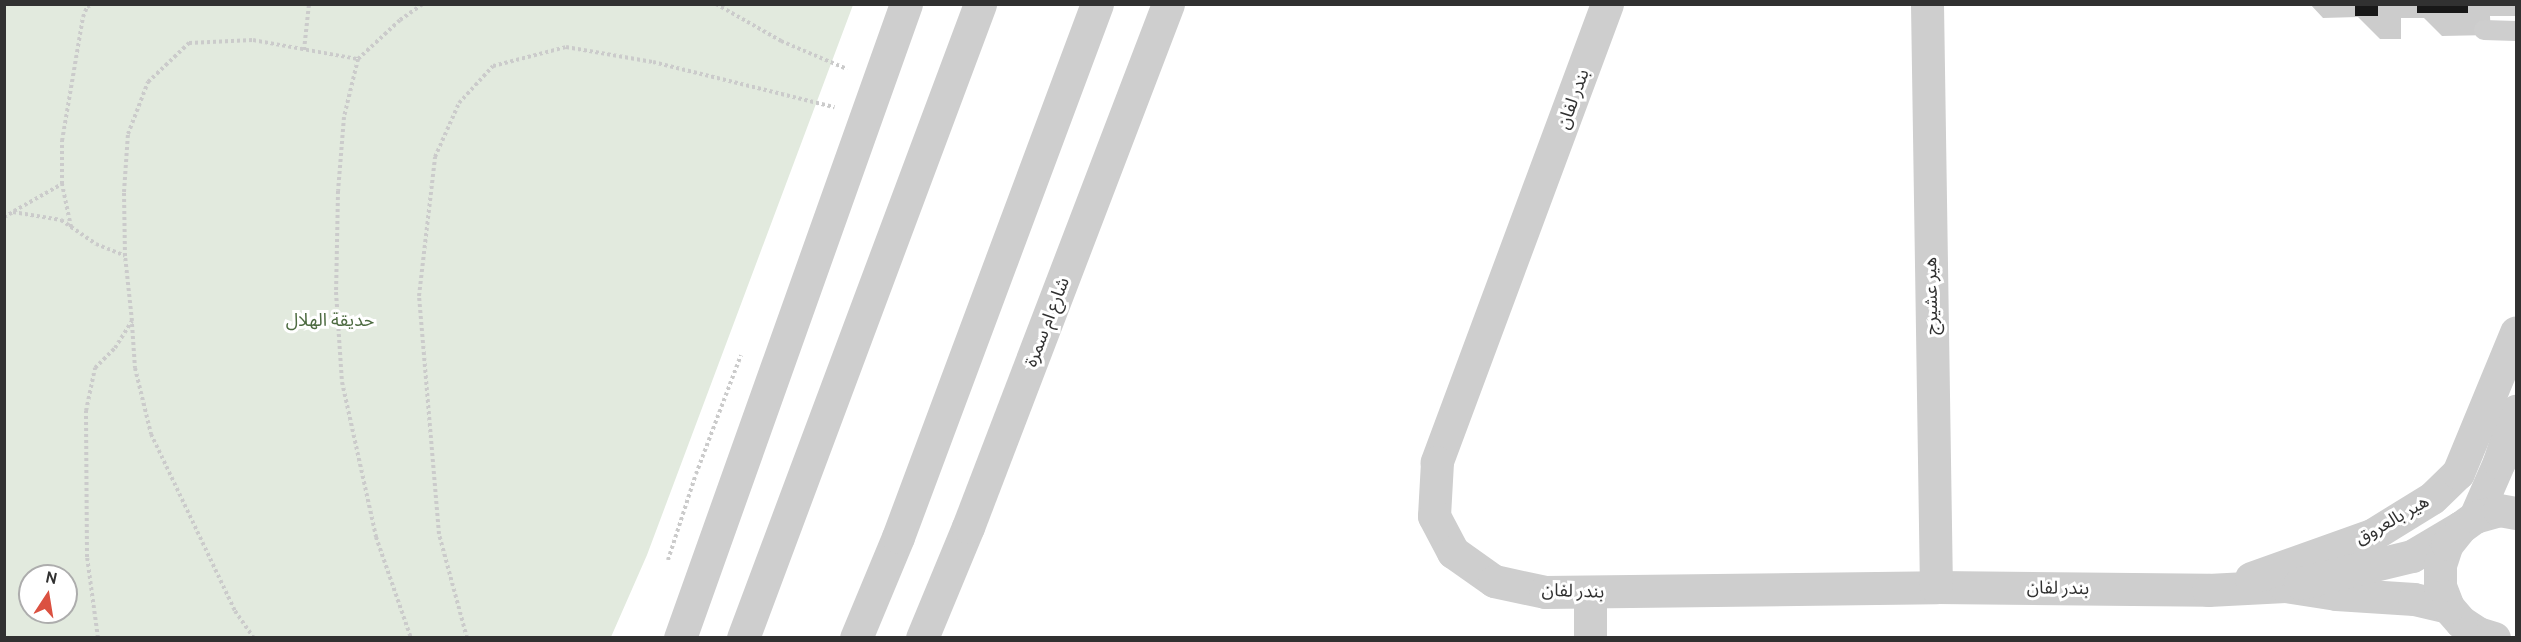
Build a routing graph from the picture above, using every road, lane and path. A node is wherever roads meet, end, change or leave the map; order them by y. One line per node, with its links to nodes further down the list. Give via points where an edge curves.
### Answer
1 (93, 4): 11 (path)
2 (309, 4): 14 (path)
3 (423, 4): 15 (path)
4 (716, 4): 16 (path, via 781,41)
5 (906, 4): 37 (street)
6 (980, 4): 38 (street)
7 (1097, 4): 39 (street, via 898,537)
8 (1168, 4): 40 (street, شارع ام سمرة)
9 (1607, 4): 31 (street, بندر لفان, via 1437,462 1434,516 1453,552 1494,581 1545,592)
10 (1927, 4): 29 (street, هير عشيرج)
11 (87, 6): 18 (path, via 70,84 62,141)
12 (2484, 30): 13 (lane)
13 (2517, 31)
14 (304, 50): 15 (path); 22 (path, via 253,40 189,43 148,82 128,134)
15 (358, 59): 35 (path, via 344,117 338,191 336,292 342,382 376,537)
16 (847, 69)
17 (835, 107): 36 (path, via 653,62 566,47 493,66 459,103 435,156 419,296 439,534)
18 (62, 184): 19 (path); 21 (path)
19 (13, 212): 20 (path); 21 (path, via 61,220)
20 (4, 216)
21 (71, 227): 22 (path, via 96,244)
22 (125, 256): 23 (path)
23 (132, 321): 33 (path, via 116,348 95,368 86,411 87,557); 34 (path, via 135,368 151,434 235,611)
24 (2517, 332): 30 (street, هير بالعروق, via 2458,473 2433,498 2362,539 2271,573)
25 (2517, 411): 27 (street, via 2499,462)
26 (2517, 513): 27 (street, بندر لفان, via 2499,510)
27 (2468, 522): 28 (street, بندر لفان, via 2412,556); 32 (street, via 2447,544 2440,565 2440,586)
28 (2285, 586): 30 (street, بندر لفان); 32 (street, بندر لفان, via 2414,600)
29 (1936, 587): 30 (street, بندر لفان); 31 (street, بندر لفان)
30 (2208, 590)
31 (1590, 593): 41 (street)
32 (2455, 622): 42 (street, بندر لفان)
33 (98, 638)
34 (254, 638)
35 (411, 638)
36 (467, 638)
37 (680, 638)
38 (743, 638)
39 (855, 638)
40 (922, 638)
41 (1590, 638)
42 (2494, 638)

